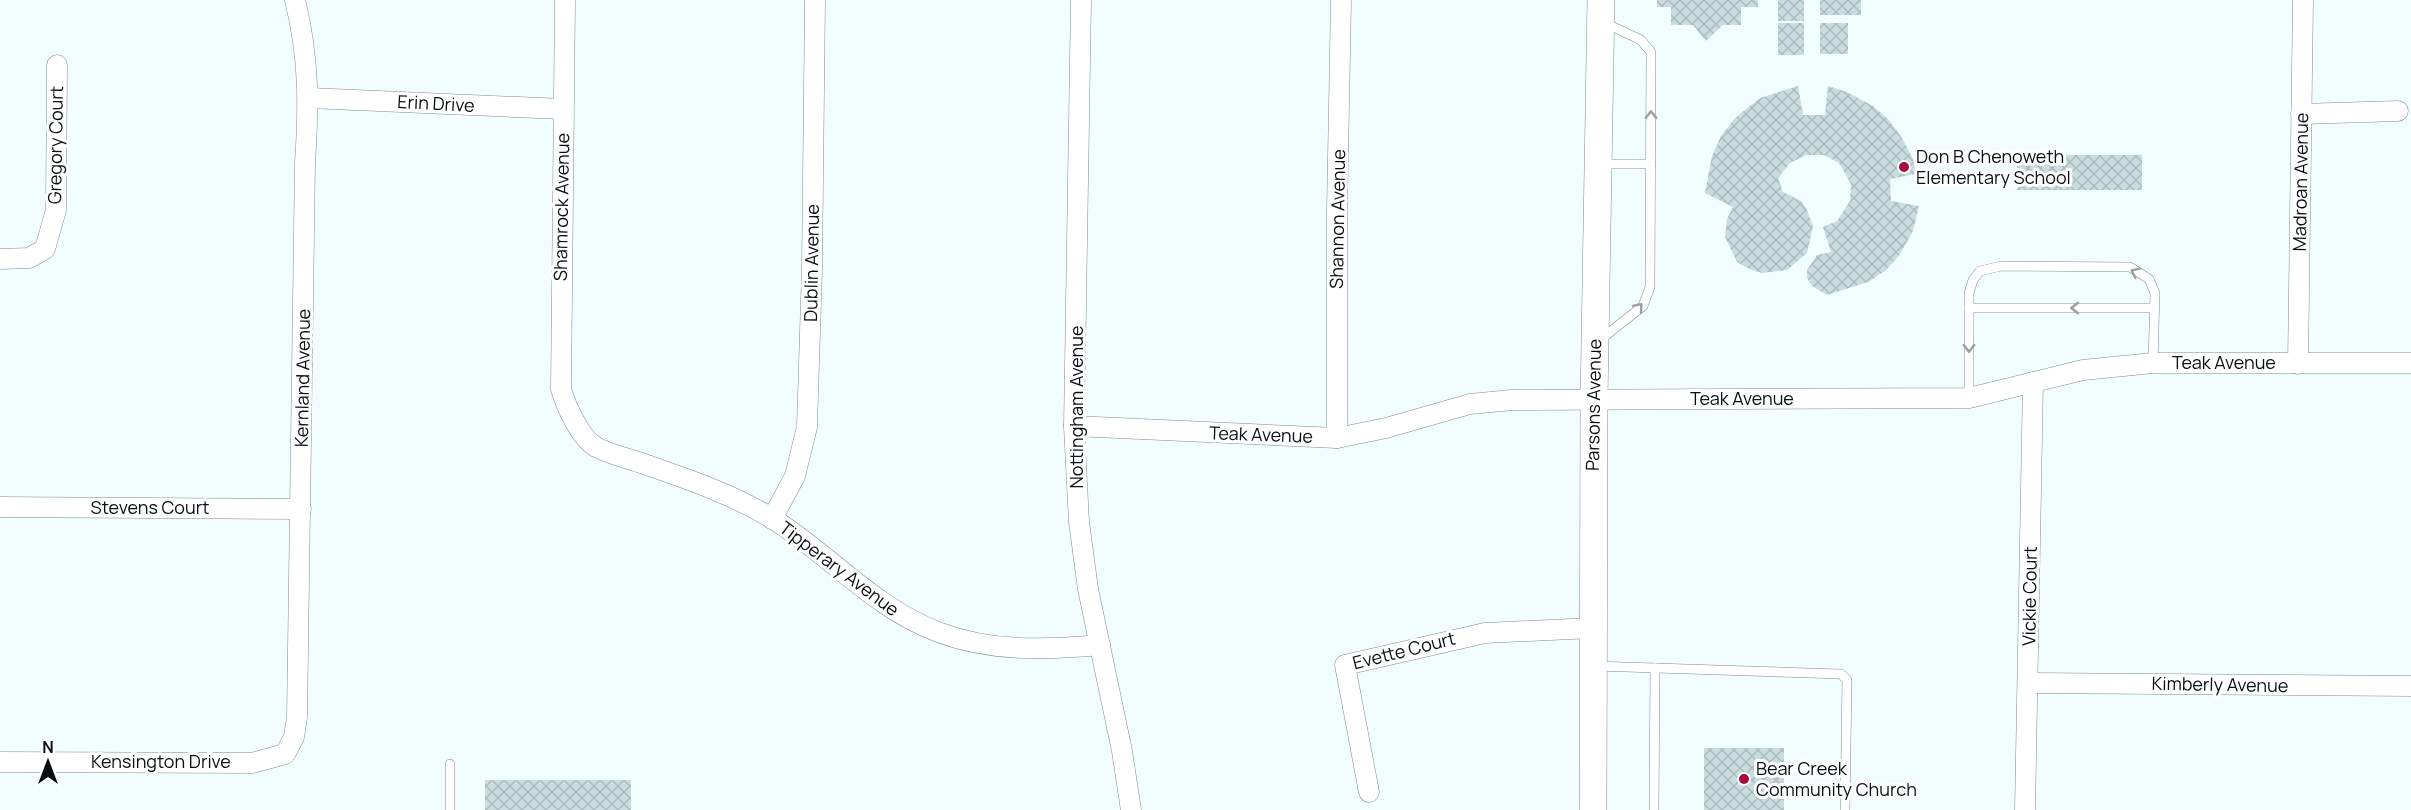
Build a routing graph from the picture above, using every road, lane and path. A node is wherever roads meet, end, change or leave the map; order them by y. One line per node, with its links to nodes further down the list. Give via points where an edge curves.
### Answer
1 (296, 0): 9 (street, Kernland Avenue)
2 (565, 0): 10 (street, Shamrock Avenue)
3 (815, 0): 30 (street, Dublin Avenue, via 807,428 795,476)
4 (1081, 0): 26 (street, Nottingham Avenue)
5 (1341, 0): 27 (street, Shannon Avenue)
6 (2303, 0): 12 (street, Madroan Avenue)
7 (1601, 11): 13 (street, Parsons Avenue); 14 (lane, one-way to 7, via 1651,52)
8 (57, 65): 15 (street, Gregory Court, via 56,210 45,249 29,258)
9 (309, 98): 10 (street, Erin Drive); 29 (street, Kernland Avenue)
10 (563, 109): 25 (street, Shamrock Avenue, via 561,389)
11 (2398, 111): 12 (street)
12 (2301, 114): 21 (street, Madroan Avenue)
13 (1598, 164): 14 (lane); 18 (street, Parsons Avenue)
14 (1651, 164): 18 (lane, one-way to 14, via 1643,306 1650,287)
15 (0, 259)
16 (1969, 308): 17 (lane, one-way to 16); 17 (lane, one-way to 16, via 2155,293 2148,279 2130,267 2001,266 1980,271 1973,280); 23 (lane, one-way to 23)
17 (2154, 308): 19 (lane)
18 (1594, 344): 24 (street, Parsons Avenue)
19 (2153, 363): 21 (street, Teak Avenue); 22 (street, Teak Avenue, via 2083,370)
20 (2411, 363): 21 (street, Teak Avenue)
21 (2298, 364)
22 (2033, 382): 23 (street, Teak Avenue); 35 (street, Vickie Court)
23 (1970, 398): 24 (street, Teak Avenue)
24 (1593, 399): 27 (street, Teak Avenue, via 1470,404); 31 (street, Parsons Avenue)
25 (569, 413): 30 (street, Tipperary Avenue, via 594,446 707,486)
26 (1074, 426): 27 (street, Teak Avenue); 32 (street, Nottingham Avenue, via 1079,522)
27 (1337, 438)
28 (0, 507): 29 (street, Stevens Court)
29 (301, 509): 37 (street, Kernland Avenue, via 297,717 294,736)
30 (772, 519): 32 (street, Tipperary Avenue, via 898,615 939,632 996,646 1041,650)
31 (1592, 628): 33 (street, Parsons Avenue); 40 (street, Evette Court, via 1485,633 1345,665)
32 (1100, 645): 42 (street, Nottingham Avenue)
33 (1592, 666): 34 (lane); 43 (street, Parsons Avenue)
34 (1655, 668): 44 (lane); 45 (lane, via 1841,674 1847,680)
35 (2028, 683): 36 (street, Kimberly Avenue); 46 (street, Vickie Court)
36 (2411, 686)
37 (285, 754): 38 (street, Kensington Drive, via 252,763)
38 (0, 762)
39 (450, 764): 41 (lane)
40 (1369, 792)
41 (450, 810)
42 (1131, 810)
43 (1593, 810)
44 (1654, 810)
45 (1845, 810)
46 (2025, 810)

